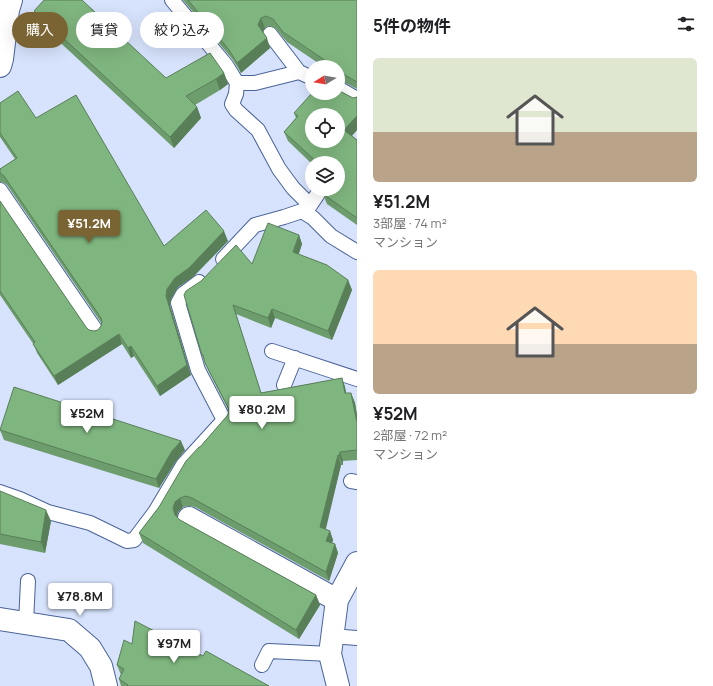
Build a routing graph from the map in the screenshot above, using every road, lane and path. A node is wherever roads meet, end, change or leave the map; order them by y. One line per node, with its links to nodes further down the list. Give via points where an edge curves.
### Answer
1 (11, 0): 4 (street)
2 (172, 0): 7 (lane, via 226,65)
3 (270, 34): 5 (lane)
4 (1, 55)
5 (299, 72): 6 (lane); 7 (lane, via 255,83)
6 (305, 75)
7 (237, 83): 12 (lane, via 232,104 258,130 279,169)
8 (345, 92): 9 (lane)
9 (357, 99)
10 (0, 190): 14 (lane)
11 (316, 196): 12 (lane)
12 (308, 209): 13 (lane, via 313,218 331,236); 19 (lane, via 255,225 212,271 183,294 178,303 198,370 224,420 183,465 155,512 134,540 127,541 90,523 48,512)
13 (357, 252)
14 (97, 332)
15 (272, 351): 16 (lane)
16 (295, 358): 17 (lane); 18 (lane)
17 (357, 378)
18 (284, 385)
19 (0, 492)
20 (189, 518): 23 (street)
21 (357, 563): 23 (street)
22 (28, 581): 25 (lane)
23 (337, 600): 27 (street)
24 (0, 619): 25 (street)
25 (26, 623): 29 (street, via 69,630 90,648 101,666)
26 (357, 638): 27 (lane)
27 (331, 645): 28 (lane, via 269,651); 30 (street)
28 (262, 665)
29 (106, 686)
30 (338, 686)

